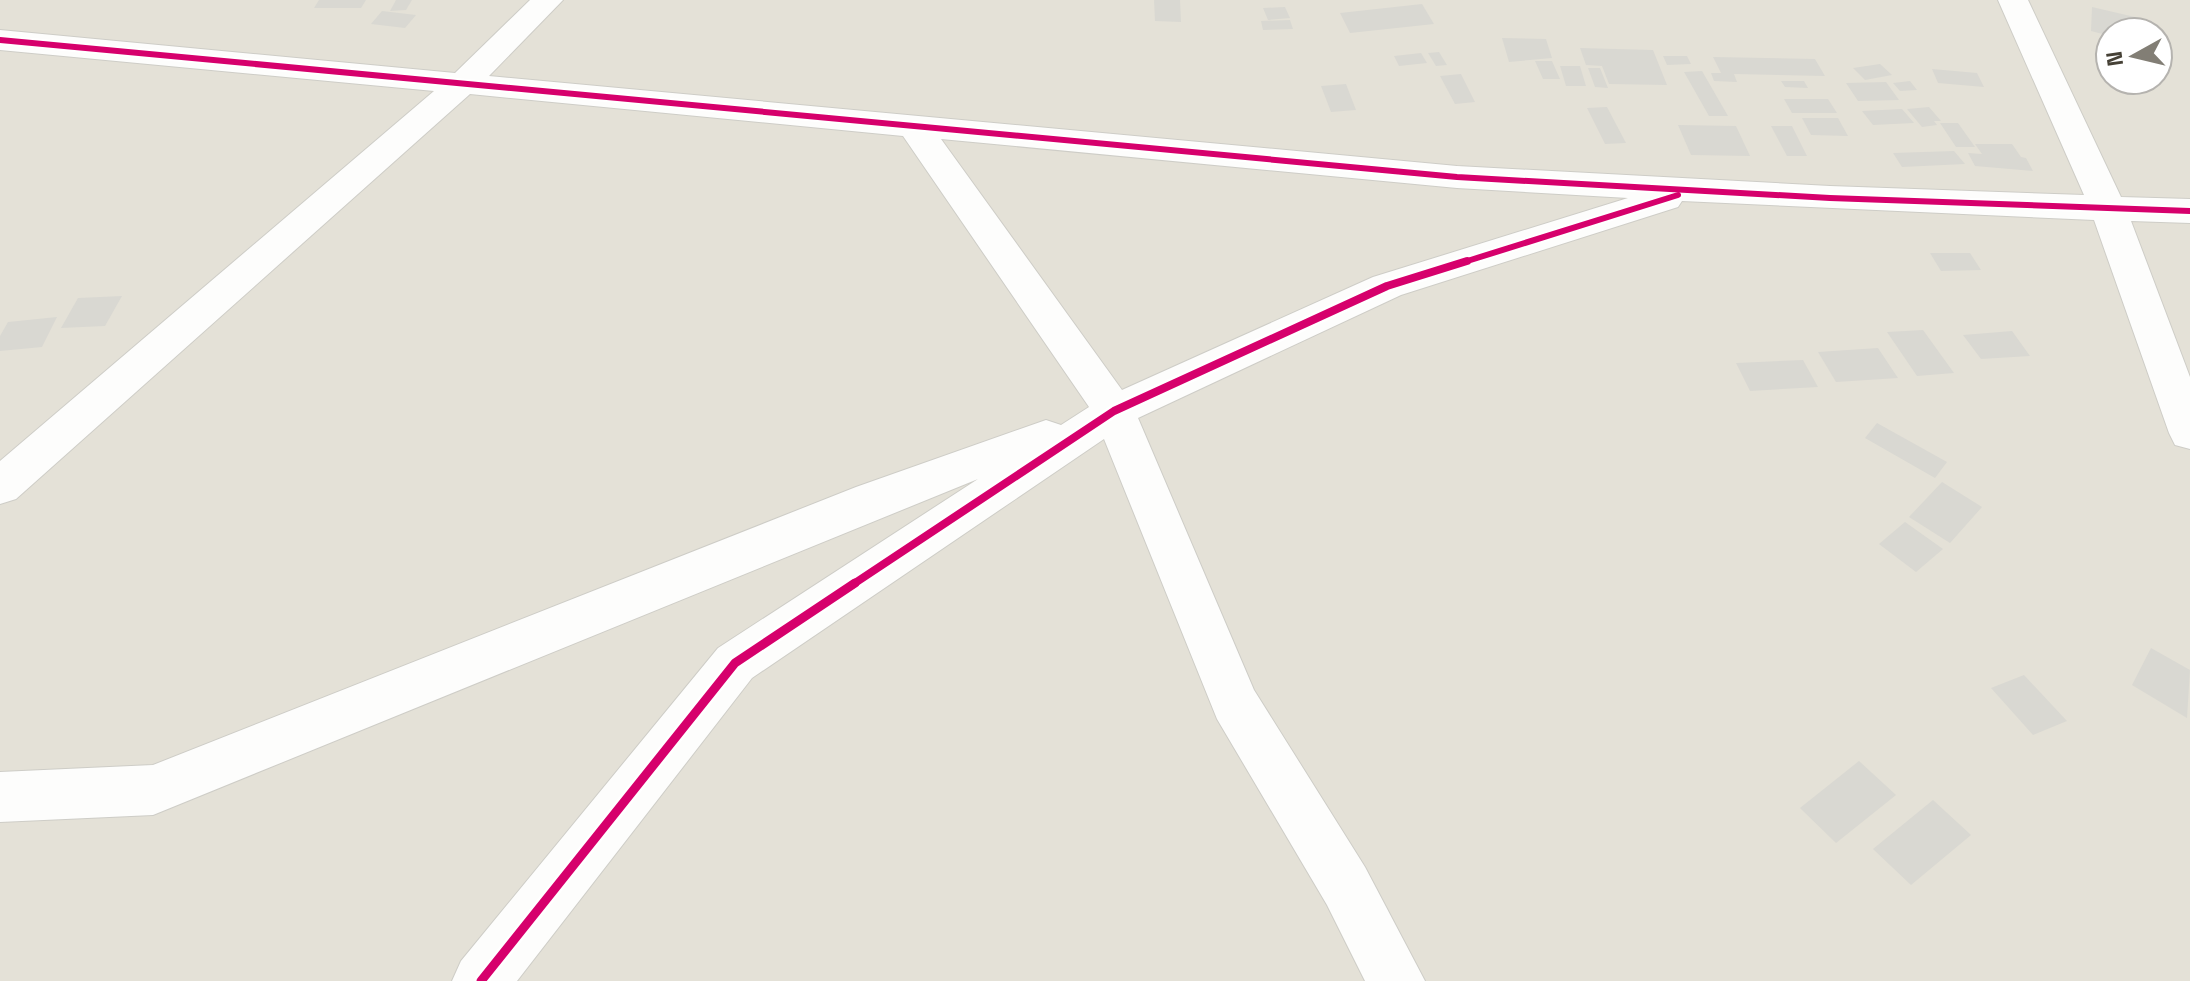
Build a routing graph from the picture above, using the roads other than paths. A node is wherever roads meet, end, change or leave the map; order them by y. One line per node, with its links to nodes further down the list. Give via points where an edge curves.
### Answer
1 (548, 0): 4 (street)
2 (2013, 0): 7 (street)
3 (0, 40): 4 (street)
4 (463, 83): 5 (street); 11 (street)
5 (913, 125): 6 (street, via 1457,177); 9 (street)
6 (1694, 190): 7 (street); 9 (street, via 1387,286)
7 (2109, 210): 8 (street); 10 (street)
8 (2190, 211)
9 (1114, 411): 12 (street, via 872,500 153,790); 13 (street, via 735,663); 14 (street, via 1235,703 1346,886)
10 (2190, 433)
11 (0, 487)
12 (0, 797)
13 (481, 981)
14 (1396, 981)

